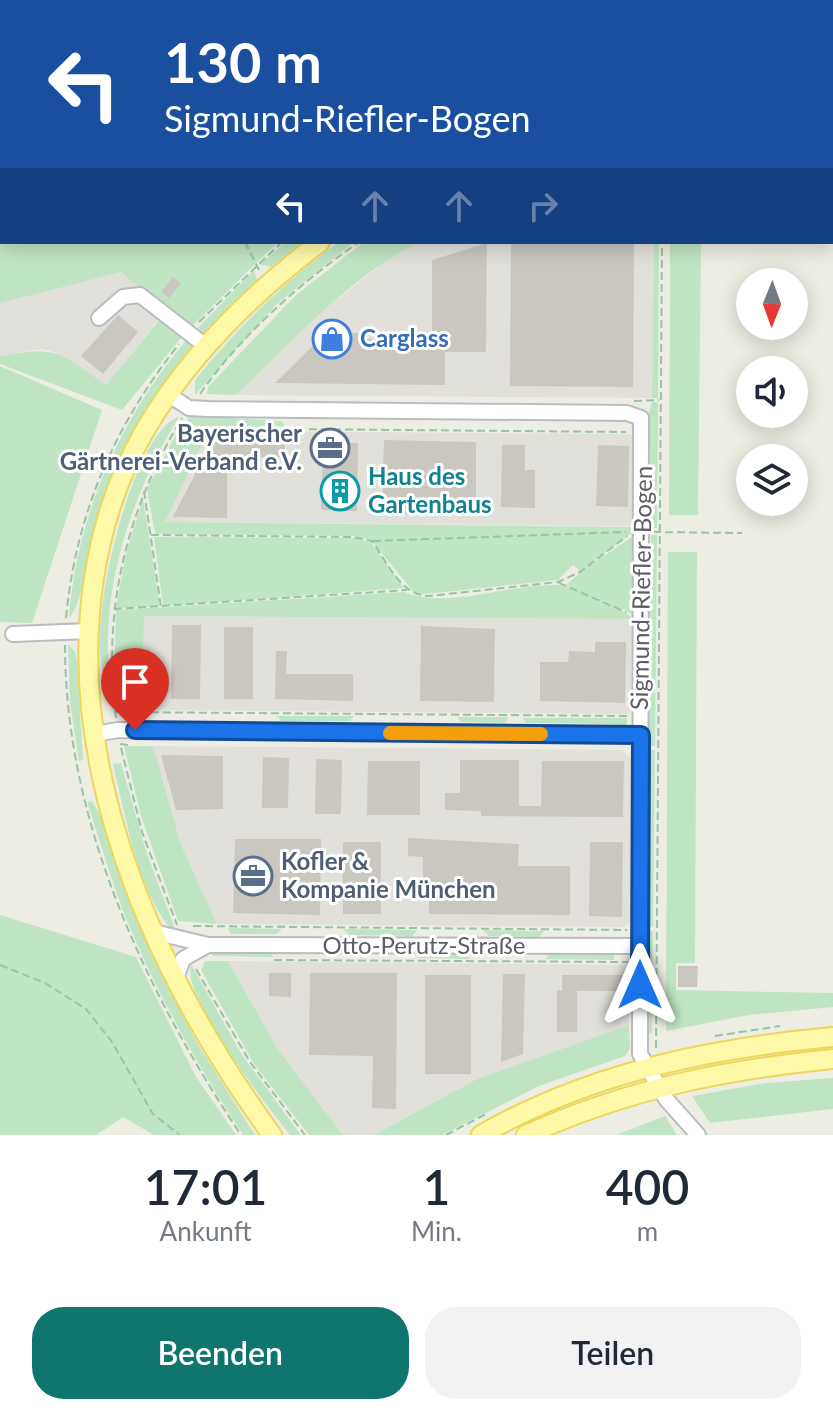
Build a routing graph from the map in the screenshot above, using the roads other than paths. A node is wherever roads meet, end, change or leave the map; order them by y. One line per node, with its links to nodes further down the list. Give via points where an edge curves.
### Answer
1 (318, 244): 3 (main road)
2 (99, 318): 3 (street, via 123,297 140,295)
3 (207, 347): 4 (main road)
4 (169, 395): 5 (main road, via 113,501 96,564); 8 (street, Sigmund-Riefler-Bogen, via 189,408 627,413 641,418)
5 (89, 631): 6 (street); 7 (main road)
6 (13, 634)
7 (95, 734): 8 (street, Sigmund-Riefler-Bogen, via 135,730); 9 (main road, via 115,824)
8 (641, 735): 11 (street)
9 (154, 932): 10 (street, Otto-Perutz-Straße); 12 (main road)
10 (208, 945): 11 (street, Otto-Perutz-Straße); 12 (street, via 183,959)
11 (640, 946): 15 (street, via 640,1054)
12 (176, 978): 17 (main road, via 219,1058)
13 (833, 1037): 15 (main road, via 746,1045)
14 (833, 1059): 16 (main road, via 748,1067)
15 (645, 1067): 16 (street); 18 (main road)
16 (656, 1086): 19 (main road); 20 (street)
17 (272, 1135)
18 (481, 1135)
19 (526, 1135)
20 (698, 1135)

